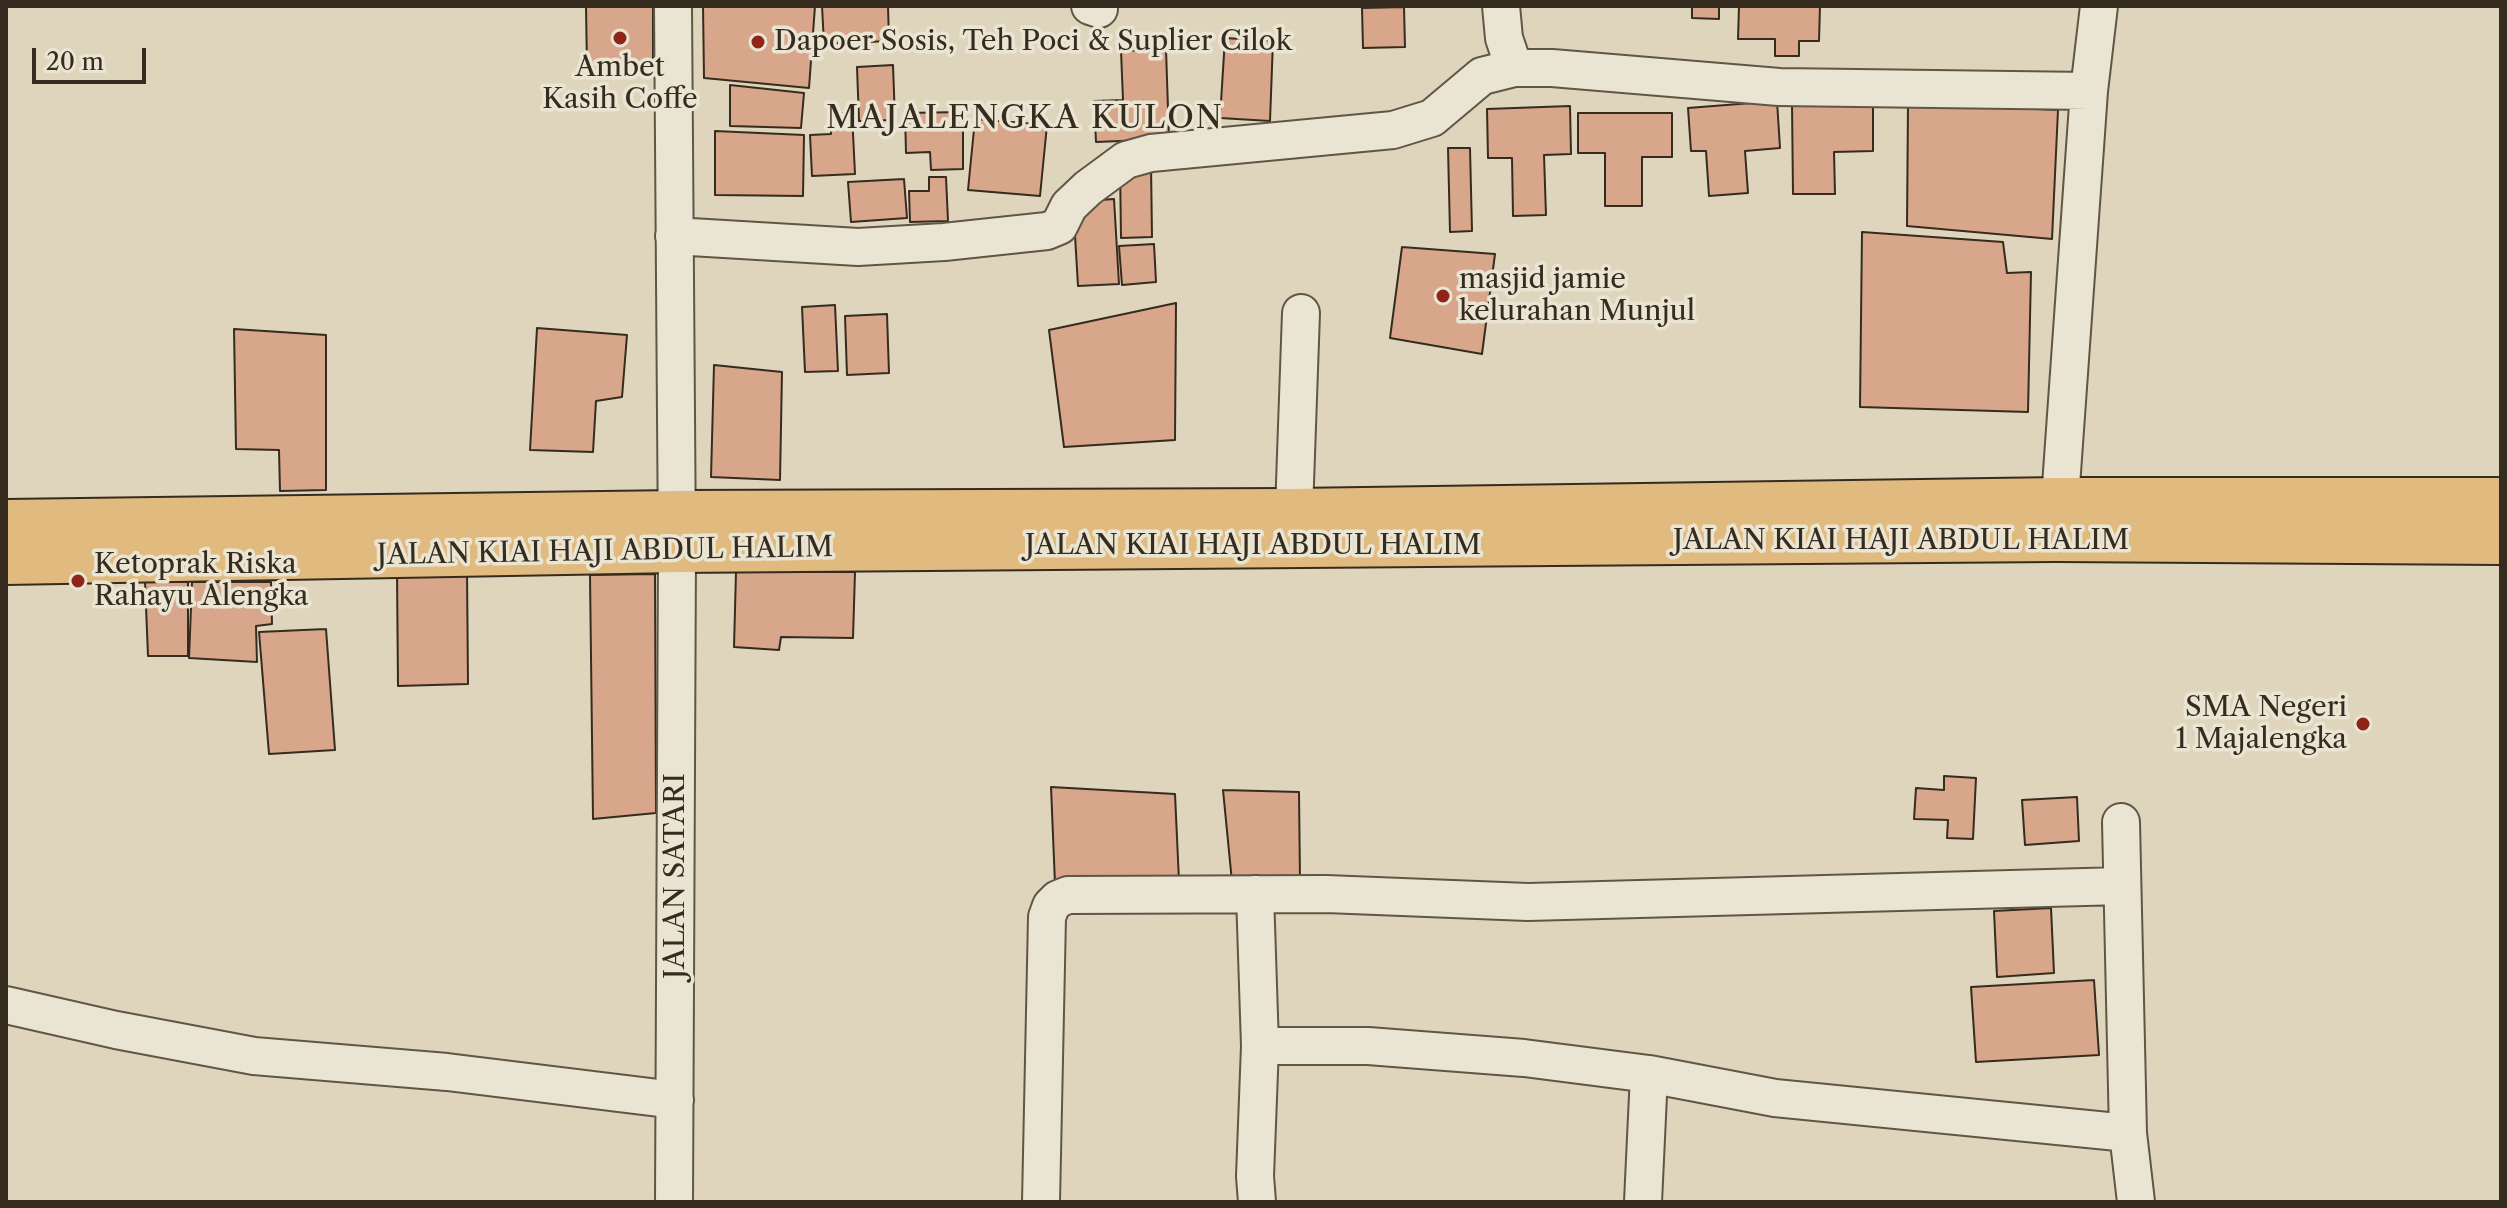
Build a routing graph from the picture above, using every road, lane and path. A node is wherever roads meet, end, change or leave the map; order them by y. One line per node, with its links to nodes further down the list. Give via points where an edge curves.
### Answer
1 (673, 6): 6 (street, JALAN SATARI)
2 (1501, 6): 4 (street)
3 (2099, 6): 5 (street)
4 (1514, 68): 5 (street, via 1779,87); 6 (street, via 1482,76 1432,118 1393,130 1151,153 1126,160 1088,188 1069,206 1059,226 1047,231 858,247)
5 (2089, 91): 8 (street)
6 (674, 236): 12 (street, JALAN SATARI)
7 (1301, 313): 10 (street)
8 (2060, 500): 9 (main road, JALAN KIAI HAJI ABDUL HALIM); 10 (main road, JALAN KIAI HAJI ABDUL HALIM)
9 (2501, 500)
10 (1294, 511): 12 (main road, JALAN KIAI HAJI ABDUL HALIM)
11 (6, 522): 12 (main road, JALAN KIAI HAJI ABDUL HALIM)
12 (677, 532): 13 (main road, JALAN KIAI HAJI ABDUL HALIM); 14 (main road, JALAN KIAI HAJI ABDUL HALIM); 21 (street, JALAN SATARI)
13 (2501, 542)
14 (6, 562)
15 (2121, 822): 16 (street)
16 (2122, 886): 17 (street, via 1528,902); 22 (street)
17 (1255, 894): 19 (street); 24 (street, via 1068,895 1051,906 1046,933)
18 (6, 1005): 21 (street, via 254,1056 447,1072)
19 (1260, 1046): 20 (street, via 1368,1046); 25 (street)
20 (1649, 1074): 22 (street, via 1775,1098); 26 (street)
21 (675, 1100): 23 (street, JALAN SATARI)
22 (2128, 1133): 27 (street)
23 (674, 1202)
24 (1041, 1202)
25 (1257, 1202)
26 (1643, 1202)
27 (2136, 1202)

